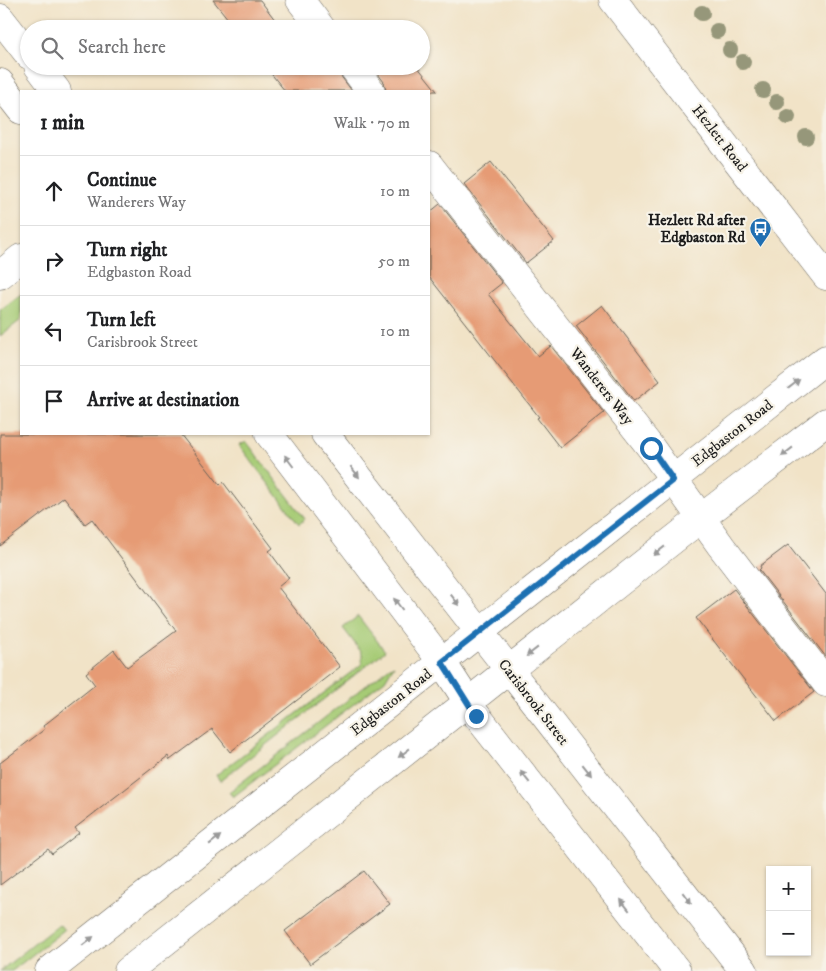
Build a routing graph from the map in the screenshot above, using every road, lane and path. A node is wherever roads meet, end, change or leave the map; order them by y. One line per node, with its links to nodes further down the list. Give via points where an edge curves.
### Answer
1 (300, 0): 4 (street)
2 (613, 0): 15 (street, Hezlett Road)
3 (0, 18): 5 (street)
4 (315, 20)
5 (20, 44)
6 (45, 75): 9 (street)
7 (359, 75): 10 (street)
8 (0, 83): 11 (street)
9 (56, 90)
10 (370, 90)
11 (20, 109)
12 (430, 166): 20 (street, Wanderers Way)
13 (20, 259): 14 (street)
14 (0, 275)
15 (826, 276)
16 (826, 358): 20 (street, Edgbaston Road, one-way to 16)
17 (826, 422): 21 (street, one-way to 21)
18 (270, 435): 23 (street, one-way to 18)
19 (326, 435): 22 (street, Carisbrook Street, one-way to 22)
20 (673, 480): 21 (street, Wanderers Way); 22 (street, Edgbaston Road)
21 (701, 518): 24 (street, one-way to 24); 25 (street, Wanderers Way)
22 (479, 632): 23 (street, Edgbaston Road); 24 (street, Carisbrook Street)
23 (442, 662): 26 (street); 27 (street, Edgbaston Road, one-way to 23)
24 (509, 670): 26 (street); 30 (street, Carisbrook Street, one-way to 30)
25 (826, 683)
26 (467, 704): 28 (street, one-way to 28); 29 (street, one-way to 26)
27 (57, 969)
28 (128, 971)
29 (677, 971)
30 (744, 971)

